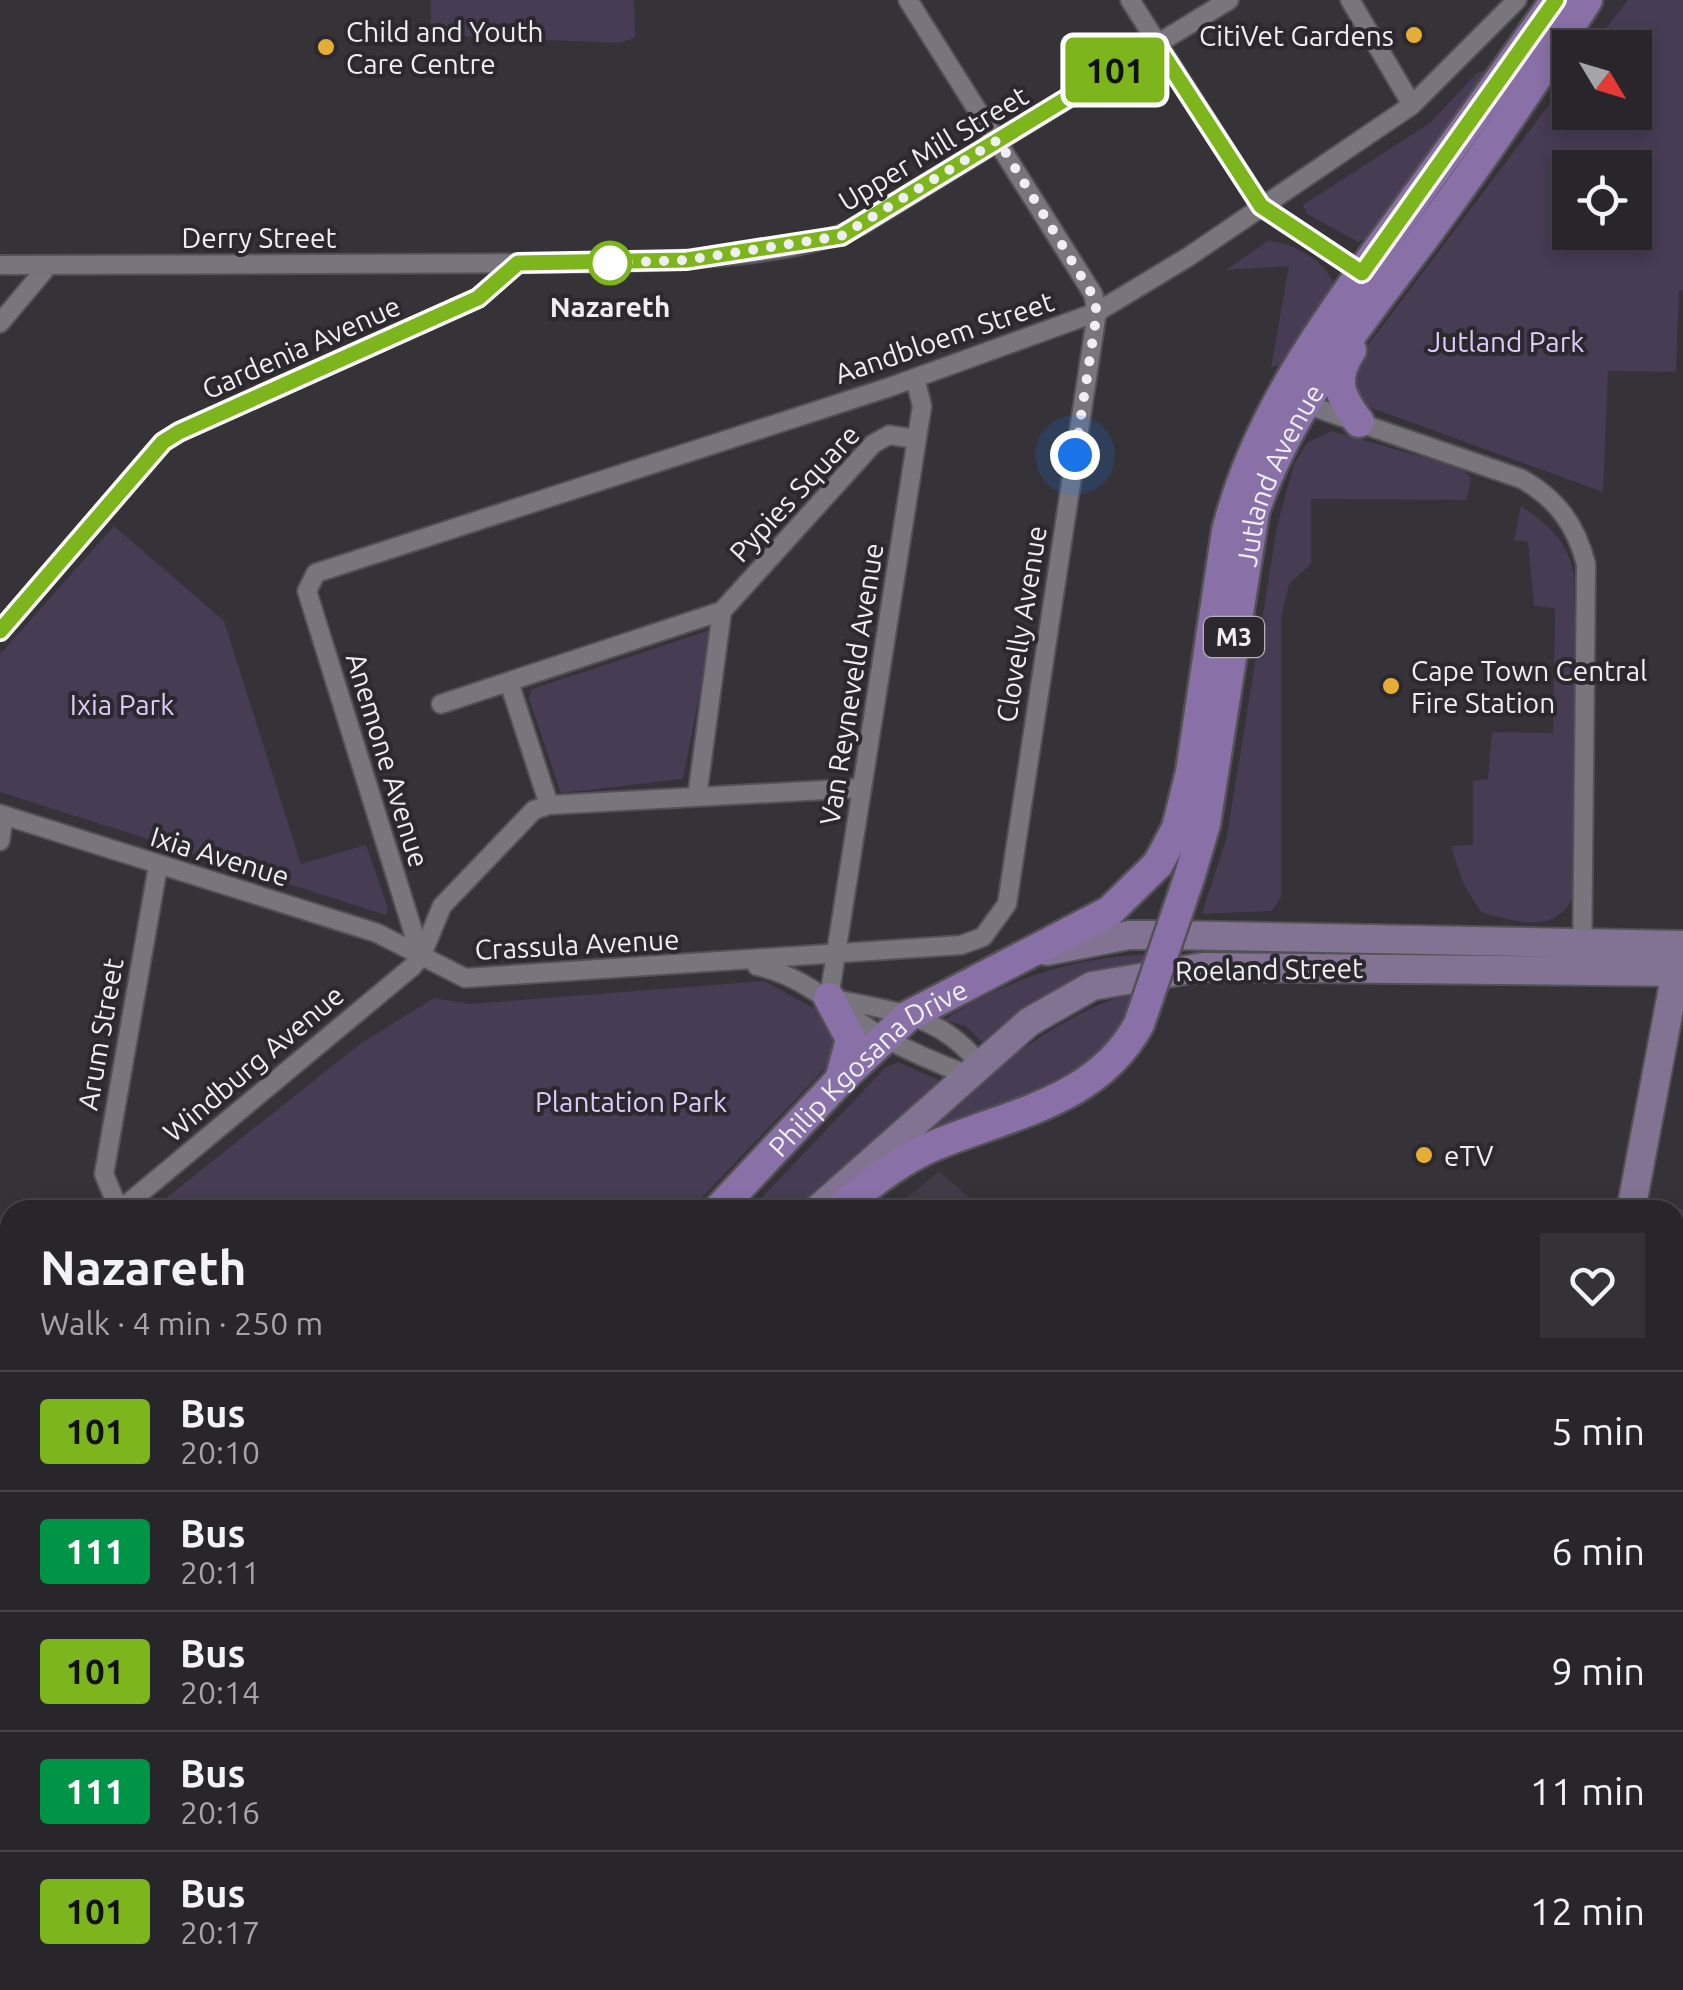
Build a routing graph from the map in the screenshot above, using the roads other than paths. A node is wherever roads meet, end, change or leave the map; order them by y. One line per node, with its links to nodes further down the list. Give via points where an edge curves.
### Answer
1 (908, 0): 10 (street)
2 (1130, 0): 8 (street)
3 (1230, 0): 8 (street, Upper Mill Street)
4 (1350, 0): 9 (street)
5 (1516, 0): 9 (street, Aandbloem Street)
6 (1556, 0): 15 (main road, Jutland Avenue / M3)
7 (1586, 0): 15 (main road, Jutland Avenue / M3, via 1497,139)
8 (1156, 44): 10 (street, Upper Mill Street); 11 (street)
9 (1412, 105): 11 (street, Aandbloem Street)
10 (998, 140): 12 (street, Upper Mill Street, via 841,236 687,260); 16 (street)
11 (1261, 206): 15 (street); 16 (street, Aandbloem Street)
12 (518, 263): 14 (street, Derry Street); 25 (street, Gardenia Avenue, via 478,298 163,442)
13 (0, 265): 14 (street, Derry Street)
14 (48, 266): 18 (street)
15 (1374, 281): 17 (main road, Jutland Avenue / M3); 20 (main road, Jutland Avenue / M3)
16 (1097, 312): 19 (street, Aandbloem Street); 34 (street, Clovelly Avenue, via 1006,904)
17 (1366, 316): 20 (main road, Jutland Avenue / M3); 21 (main road, via 1339,380 1344,402)
18 (0, 323)
19 (915, 378): 22 (street, Van Reyneveld Avenue, via 922,402); 23 (street, Aandbloem Street)
20 (1291, 400): 21 (street); 36 (main road, Jutland Avenue / M3, via 1234,502 1191,772 1170,844 1124,900); 50 (main road, Jutland Avenue / M3, bridge, via 1254,512 1205,824 1139,1024 1121,1054 1088,1083 930,1147)
21 (1360, 422): 37 (street, via 1522,479 1554,500 1580,540 1586,564)
22 (916, 439): 24 (street, Pypies Square, via 890,435 872,444); 28 (street, Van Reyneveld Avenue)
23 (311, 578): 38 (street, Anemone Avenue, via 308,591)
24 (722, 610): 26 (street, Pypies Square); 29 (street)
25 (0, 631)
26 (509, 682): 27 (street, Pypies Square); 30 (street)
27 (442, 704)
28 (862, 788): 29 (street); 35 (street, Van Reyneveld Avenue)
29 (697, 797): 30 (street)
30 (549, 804): 38 (street, via 529,815 442,906)
31 (2, 815): 32 (street); 33 (street, Ixia Avenue)
32 (0, 841)
33 (158, 866): 38 (street, Ixia Avenue, via 377,933); 46 (street, Arum Street, via 104,1174)
34 (983, 936): 35 (street, Crassula Avenue, via 961,946)
35 (838, 952): 40 (street, Crassula Avenue); 41 (street, Van Reyneveld Avenue)
36 (1036, 954): 37 (main road, Roeland Street, via 1102,939 1170,934); 42 (main road, Philip Kgosana Drive / M3, via 985,973)
37 (1582, 956): 39 (main road, Roeland Street); 44 (main road, Roeland Street, via 1158,971 1070,996)
38 (421, 957): 40 (street, Crassula Avenue, via 477,980); 47 (street, Windburg Avenue)
39 (1681, 958): 51 (main road)
40 (739, 963): 41 (street, Crassula Avenue, via 779,972)
41 (829, 998): 42 (street, Crassula Avenue); 43 (street, Crassula Avenue); 45 (main road, via 851,1039)
42 (908, 1016): 43 (main road, Philip Kgosana Drive / M3); 44 (street, Crassula Avenue, via 954,1034)
43 (883, 1037): 44 (street, Crassula Avenue); 45 (main road, Philip Kgosana Drive / M3)
44 (974, 1070): 49 (main road, Roeland Street)
45 (840, 1080): 48 (main road, Philip Kgosana Drive / M3)
46 (116, 1200)
47 (132, 1200)
48 (727, 1200)
49 (829, 1200)
50 (852, 1200)
51 (1633, 1200)

